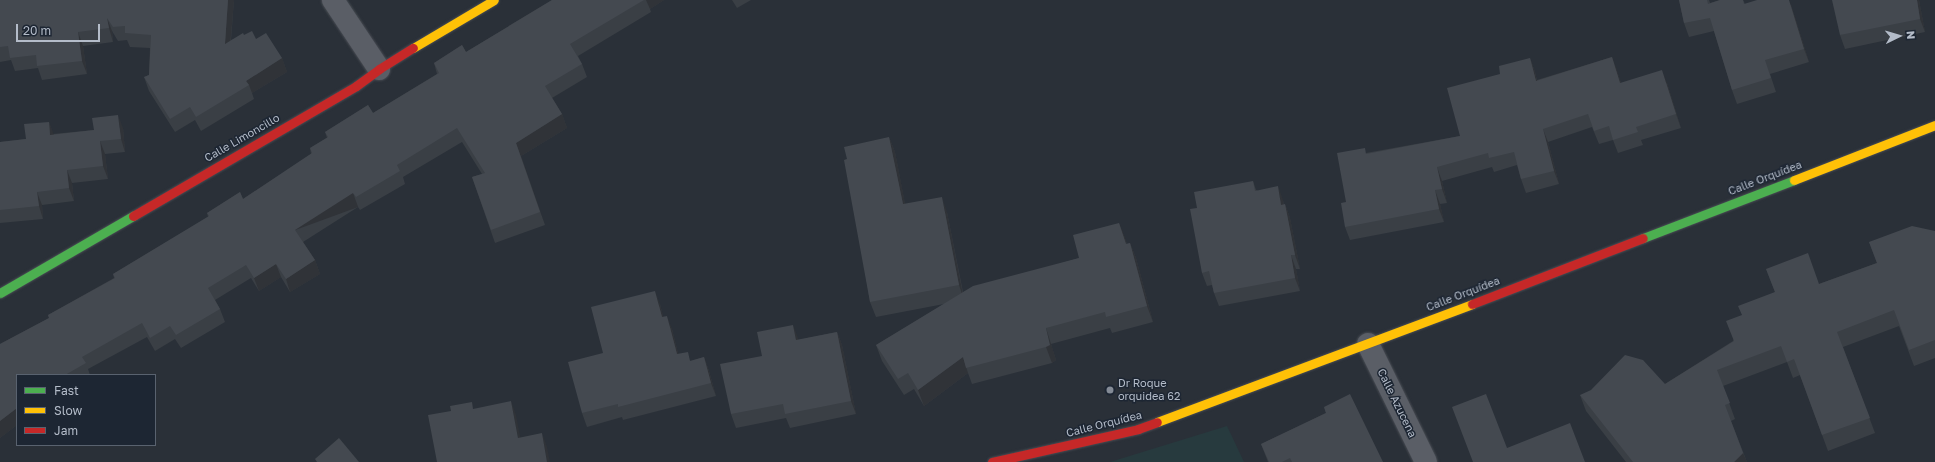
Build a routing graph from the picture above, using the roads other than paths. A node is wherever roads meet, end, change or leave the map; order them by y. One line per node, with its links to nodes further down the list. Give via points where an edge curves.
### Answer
1 (333, 0): 3 (street)
2 (494, 0): 3 (street, Calle Limoncillo)
3 (379, 69): 5 (street, Calle Limoncillo, via 356,86)
4 (1935, 125): 6 (street, Calle Orquídea)
5 (0, 293)
6 (1368, 344): 7 (street, Calle Orquídea, via 1138,429); 8 (street, Calle Azucena)
7 (992, 462)
8 (1426, 462)

